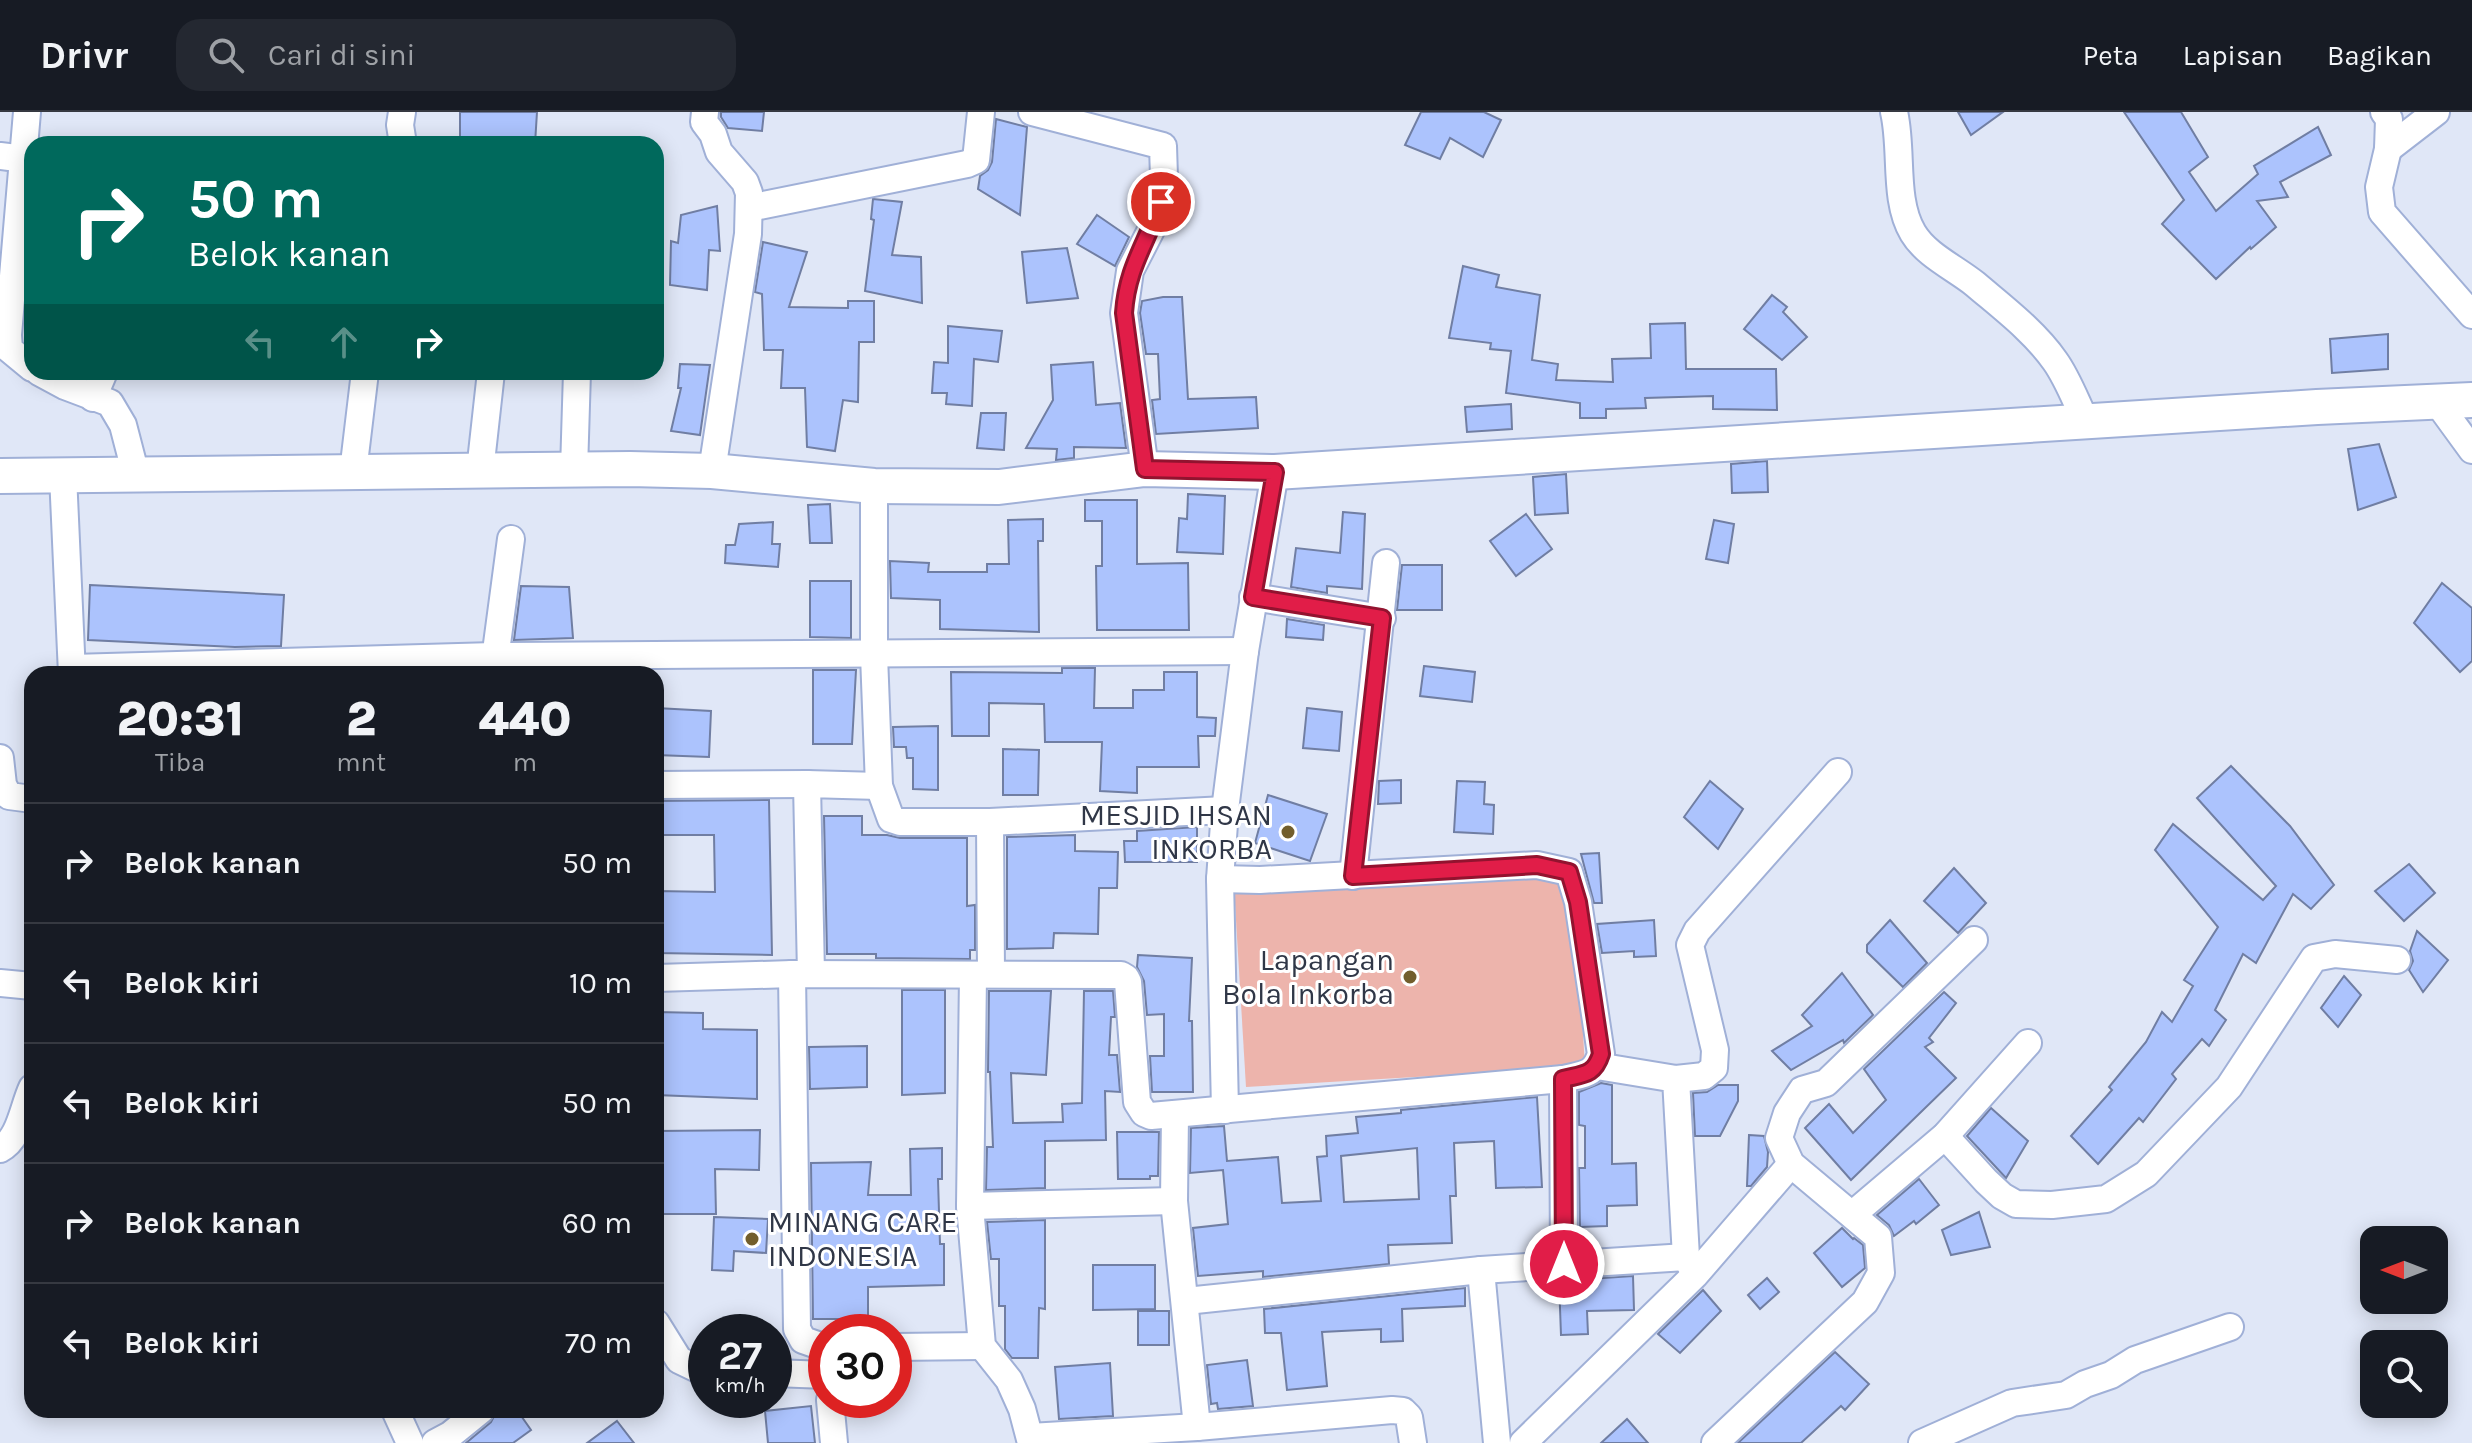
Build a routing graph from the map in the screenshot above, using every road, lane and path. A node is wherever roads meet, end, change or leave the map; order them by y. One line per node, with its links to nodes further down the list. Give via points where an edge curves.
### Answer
1 (27, 112): 11 (street)
2 (402, 112): 9 (street)
3 (705, 112): 12 (street, via 704,122 719,152 745,182)
4 (981, 112): 12 (street, via 976,160 967,164)
5 (1032, 112): 25 (street, via 1163,146 1161,202 1130,271 1124,313)
6 (1894, 112): 23 (street, via 1905,213 1913,235 2011,314 2047,352)
7 (2384, 112): 10 (street, via 2389,119)
8 (2436, 112): 10 (street)
9 (402, 136)
10 (2388, 149): 13 (street, via 2379,187 2382,212)
11 (12, 157): 14 (street, via 8,335 9,349)
12 (749, 208): 28 (street)
13 (2472, 315)
14 (24, 361)
15 (56, 380): 20 (street)
16 (101, 380): 20 (street)
17 (364, 380): 29 (street)
18 (490, 380): 27 (street)
19 (577, 380): 26 (street)
20 (93, 398): 32 (street, via 110,403 123,425)
21 (2472, 400): 22 (street)
22 (2437, 402): 23 (street); 24 (street)
23 (2086, 422): 30 (street)
24 (2472, 450)
25 (1145, 469): 30 (street); 34 (street, via 999,487)
26 (574, 470): 27 (street); 28 (street)
27 (480, 471): 29 (street)
28 (712, 471): 34 (street)
29 (353, 472): 32 (street)
30 (1275, 472): 37 (street)
31 (63, 475): 32 (street); 33 (street); 42 (street)
32 (136, 475)
33 (0, 476)
34 (874, 486): 40 (street)
35 (511, 539): 41 (street)
36 (1386, 563): 38 (street)
37 (1253, 597): 38 (street); 39 (street)
38 (1382, 618): 52 (street)
39 (1245, 651): 40 (street); 50 (street)
40 (874, 655): 41 (street); 48 (street)
41 (494, 665): 43 (street)
42 (72, 666)
43 (424, 666)
44 (0, 758): 49 (street, via 9,796)
45 (1838, 772): 64 (street, via 1697,931 1690,945 1715,1050 1714,1068 1704,1076)
46 (807, 784): 47 (street); 48 (street); 56 (street)
47 (664, 785)
48 (879, 786): 51 (street, via 891,819 900,822)
49 (24, 798)
50 (1225, 810): 51 (street); 53 (street)
51 (990, 822): 57 (street)
52 (1353, 876): 53 (street); 62 (street, via 1537,865 1569,872 1601,1054)
53 (1220, 879): 66 (street)
54 (1974, 940): 70 (street, via 1826,1083 1802,1090 1779,1138)
55 (2397, 960): 68 (street, via 2335,954 2314,958 2229,1087 2146,1174 2106,1199 2016,1204 1986,1181)
56 (802, 974): 57 (street); 58 (street); 80 (street, via 797,1329)
57 (982, 975): 67 (street, via 1126,978 1137,1102 1151,1116); 72 (street)
58 (664, 978)
59 (0, 983): 60 (street)
60 (24, 985)
61 (2028, 1043): 68 (street)
62 (1597, 1066): 63 (street); 64 (street)
63 (1563, 1079): 66 (street); 74 (street)
64 (1676, 1079): 75 (street)
65 (24, 1109): 69 (street, via 14,1135)
66 (1225, 1110): 67 (street)
67 (1175, 1114): 71 (street)
68 (1945, 1136): 73 (street)
69 (0, 1149)
70 (1791, 1164): 73 (street); 75 (street)
71 (1174, 1201): 72 (street); 77 (street)
72 (970, 1206): 81 (street)
73 (1853, 1214): 95 (street, via 1878,1237 1881,1273 1874,1289)
74 (1564, 1264): 75 (street); 76 (street)
75 (1691, 1266): 94 (street)
76 (1481, 1270): 77 (street); 93 (street)
77 (1186, 1301): 87 (street)
78 (2230, 1327): 96 (street, via 2135,1360 2066,1395 2012,1403)
79 (664, 1338): 83 (street)
80 (808, 1343)
81 (982, 1346): 82 (street); 88 (street, via 1009,1380)
82 (912, 1347)
83 (688, 1364)
84 (399, 1418): 89 (street)
85 (471, 1418): 90 (street)
86 (832, 1418): 91 (street)
87 (1197, 1427): 88 (street); 92 (street, via 1392,1410 1409,1417)
88 (1030, 1440)
89 (410, 1443)
90 (435, 1443)
91 (834, 1443)
92 (1413, 1443)
93 (1497, 1443)
94 (1523, 1443)
95 (1715, 1443)
96 (1922, 1443)

